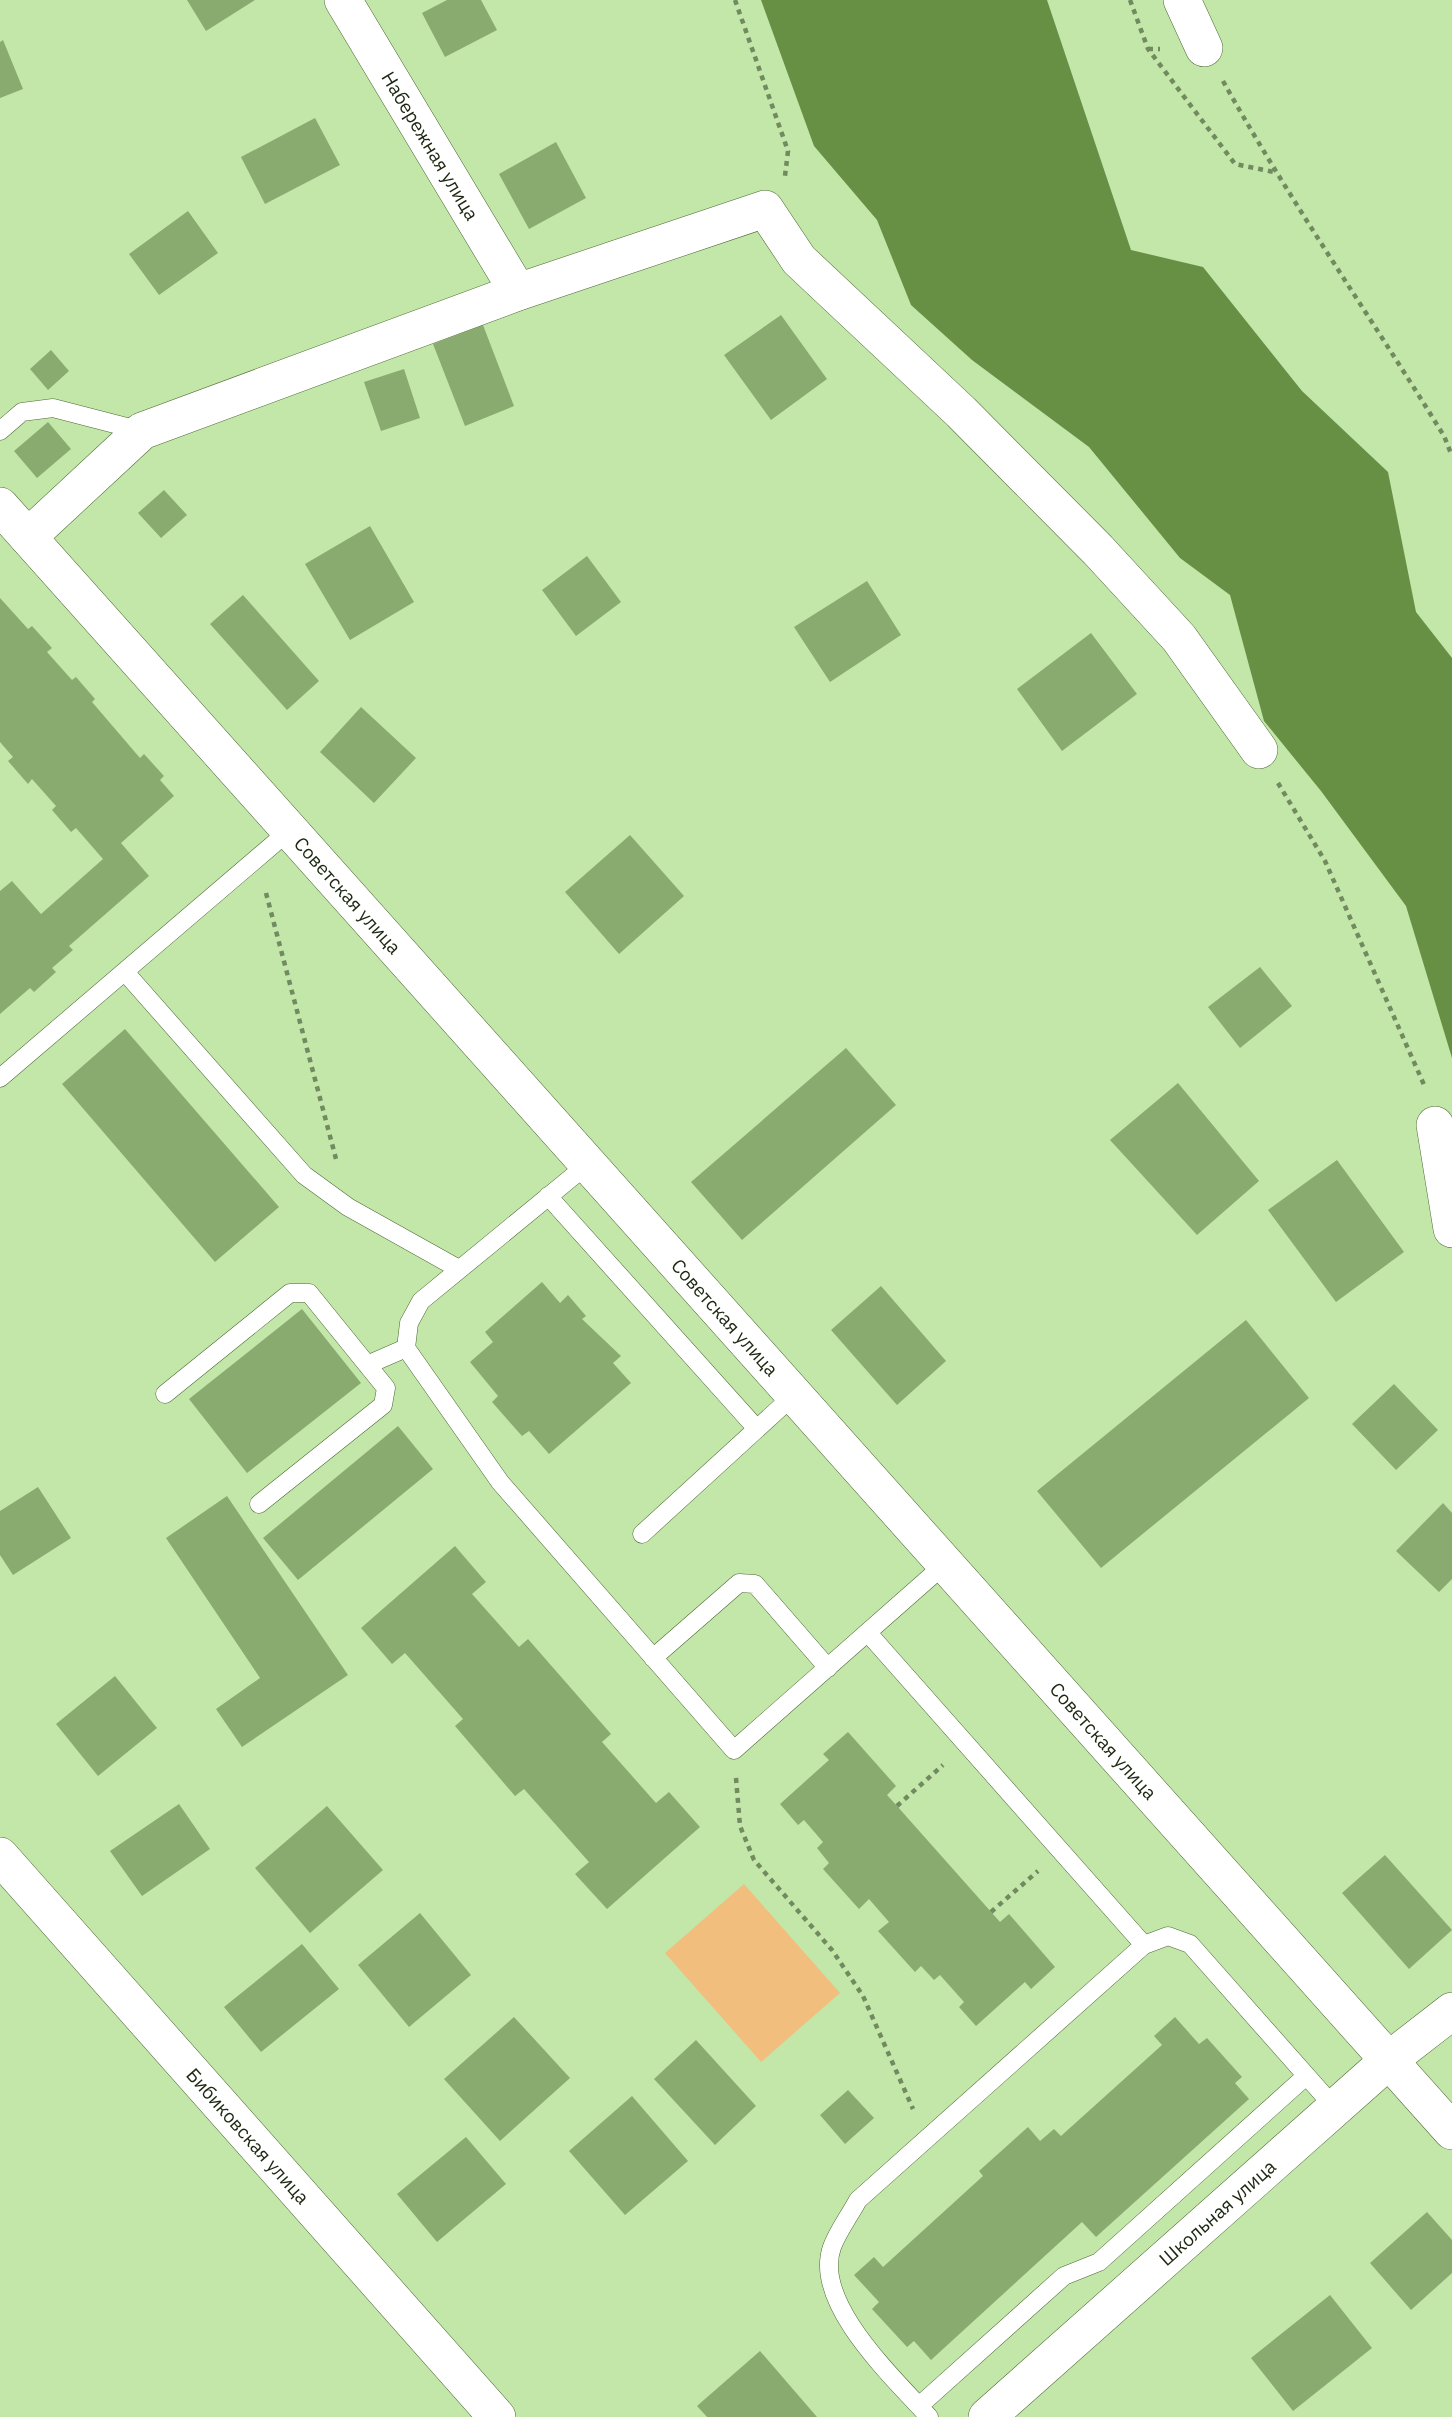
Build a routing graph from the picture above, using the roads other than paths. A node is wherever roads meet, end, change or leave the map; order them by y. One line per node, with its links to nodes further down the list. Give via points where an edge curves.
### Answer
1 (343, 0): 4 (street, Набережная улица)
2 (1182, 0): 3 (street)
3 (1204, 48)
4 (518, 292): 5 (street); 9 (street, via 765,209 799,260 961,412 1170,628)
5 (142, 430): 6 (lane, via 53,408 22,412); 8 (street)
6 (0, 431)
7 (0, 506): 8 (street, Советская улица)
8 (28, 537): 10 (street, Советская улица)
9 (1259, 750)
10 (290, 830): 11 (lane); 14 (street, Советская улица)
11 (125, 972): 12 (lane); 17 (lane, via 304,1175 348,1207)
12 (0, 1078)
13 (1435, 1125): 16 (street)
14 (588, 1164): 15 (lane); 21 (street, Советская улица)
15 (548, 1196): 17 (lane); 22 (lane)
16 (1452, 1229)
17 (459, 1269): 18 (lane, via 421,1301 409,1323)
18 (406, 1348): 19 (lane); 27 (lane, via 500,1482)
19 (367, 1365): 20 (lane, via 309,1293 290,1293); 23 (lane, via 386,1388 383,1405)
20 (165, 1394)
21 (794, 1395): 22 (lane); 25 (street, Советская улица)
22 (757, 1429): 24 (lane)
23 (260, 1504)
24 (642, 1534)
25 (945, 1563): 26 (lane); 32 (street, Советская улица)
26 (868, 1633): 28 (lane); 30 (lane)
27 (653, 1658): 28 (lane, via 739,1583 755,1584); 28 (lane, via 734,1750)
28 (828, 1668)
29 (0, 1856): 37 (street, Бибиковская улица)
30 (1144, 1945): 33 (lane, via 1168,1936 1190,1944); 36 (lane, via 858,2200 832,2249 830,2283 853,2330)
31 (1452, 2011): 32 (street, Школьная улица)
32 (1389, 2060): 34 (street, Школьная улица); 35 (street, Советская улица)
33 (1306, 2076): 34 (lane); 36 (lane, via 1099,2262 1064,2276)
34 (1335, 2108): 38 (street, Школьная улица)
35 (1452, 2131)
36 (924, 2411)
37 (497, 2417)
38 (987, 2417)

